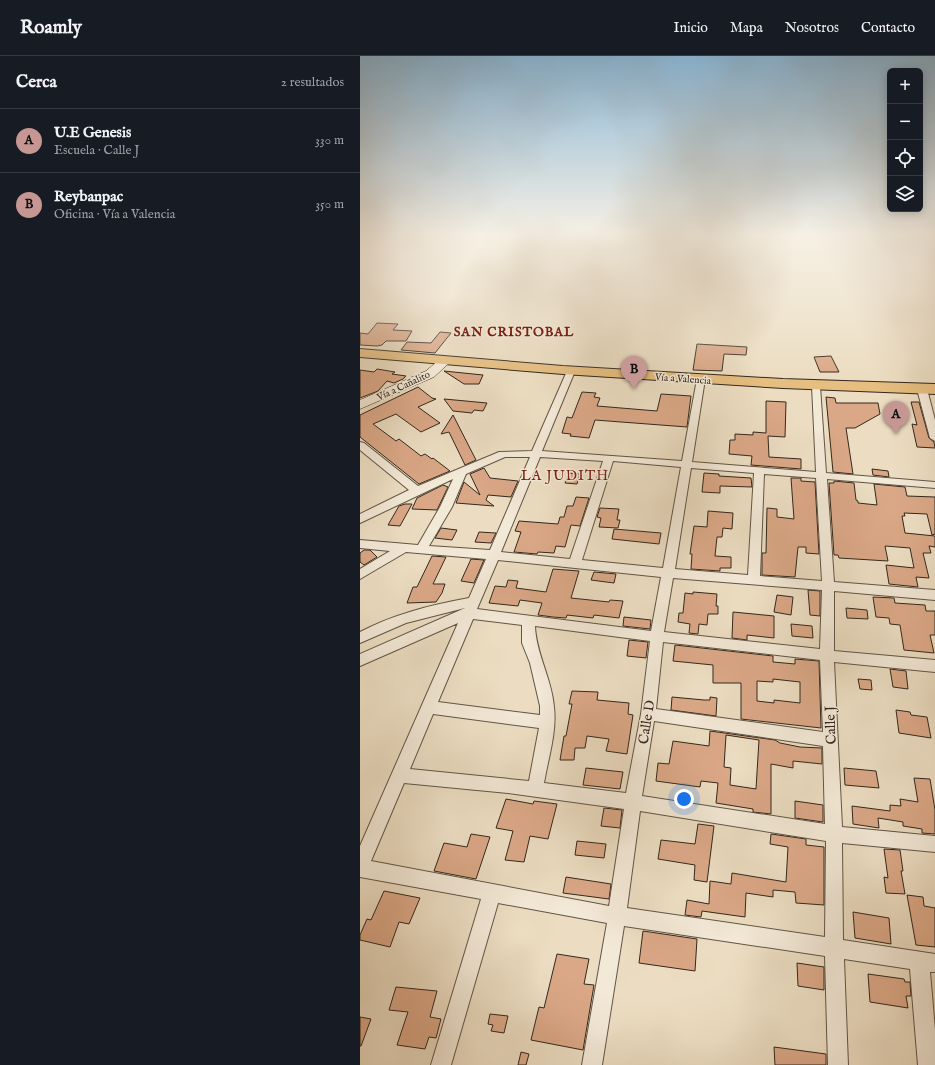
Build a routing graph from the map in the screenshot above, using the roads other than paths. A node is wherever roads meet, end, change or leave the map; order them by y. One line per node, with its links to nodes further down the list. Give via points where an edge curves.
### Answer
1 (360, 353): 2 (highway, Vía a Valencia)
2 (444, 362): 3 (highway, Vía a Valencia); 7 (main road, Vía a Cañalito, via 430,374)
3 (571, 371): 4 (highway, Vía a Valencia); 10 (street)
4 (701, 379): 5 (highway, Vía a Valencia); 12 (street, Calle D)
5 (816, 386): 6 (highway, Vía a Valencia); 15 (street, Calle J)
6 (929, 389): 8 (street)
7 (360, 405)
8 (934, 432)
9 (360, 445): 17 (street)
10 (537, 454): 11 (street); 13 (street, via 498,455); 22 (street)
11 (609, 458): 12 (street); 23 (street)
12 (686, 466): 14 (street); 24 (street, Calle D)
13 (462, 471): 17 (street); 21 (street, via 446,507)
14 (759, 472): 15 (street); 26 (street)
15 (820, 476): 16 (street); 27 (street, Calle J)
16 (935, 485)
17 (417, 491): 18 (street)
18 (360, 518)
19 (360, 544): 20 (street)
20 (403, 548): 21 (street); 25 (street)
21 (421, 550): 22 (street)
22 (494, 555): 23 (street); 29 (street)
23 (575, 563): 24 (street)
24 (668, 573): 26 (street); 31 (street, Calle D)
25 (360, 575)
26 (754, 580): 27 (street)
27 (828, 586): 28 (street); 34 (street, Calle J)
28 (935, 595)
29 (471, 607): 30 (street); 32 (street, via 420,612 371,631); 35 (street); 38 (street)
30 (528, 621): 31 (street); 40 (street, via 529,643 537,663 547,706)
31 (657, 636): 34 (street); 39 (street, Calle D)
32 (360, 638)
33 (360, 641): 35 (street)
34 (827, 654): 37 (street); 41 (street, Calle J)
35 (373, 655): 36 (street)
36 (360, 660)
37 (935, 666)
38 (428, 707): 40 (street); 42 (street)
39 (648, 714): 41 (street); 44 (street, Calle D)
40 (547, 723): 43 (street)
41 (831, 740): 45 (street, Calle J)
42 (399, 775): 43 (street); 47 (street)
43 (535, 789): 44 (street)
44 (633, 802): 45 (street); 49 (street, Calle D)
45 (834, 834): 46 (street); 50 (street, Calle J)
46 (935, 844)
47 (360, 867): 48 (street)
48 (492, 892): 49 (street); 52 (street)
49 (617, 916): 50 (street); 53 (street, Calle D)
50 (834, 949): 51 (street); 54 (street, Calle J)
51 (927, 962): 55 (street)
52 (441, 1065)
53 (592, 1065)
54 (838, 1065)
55 (928, 1065)

